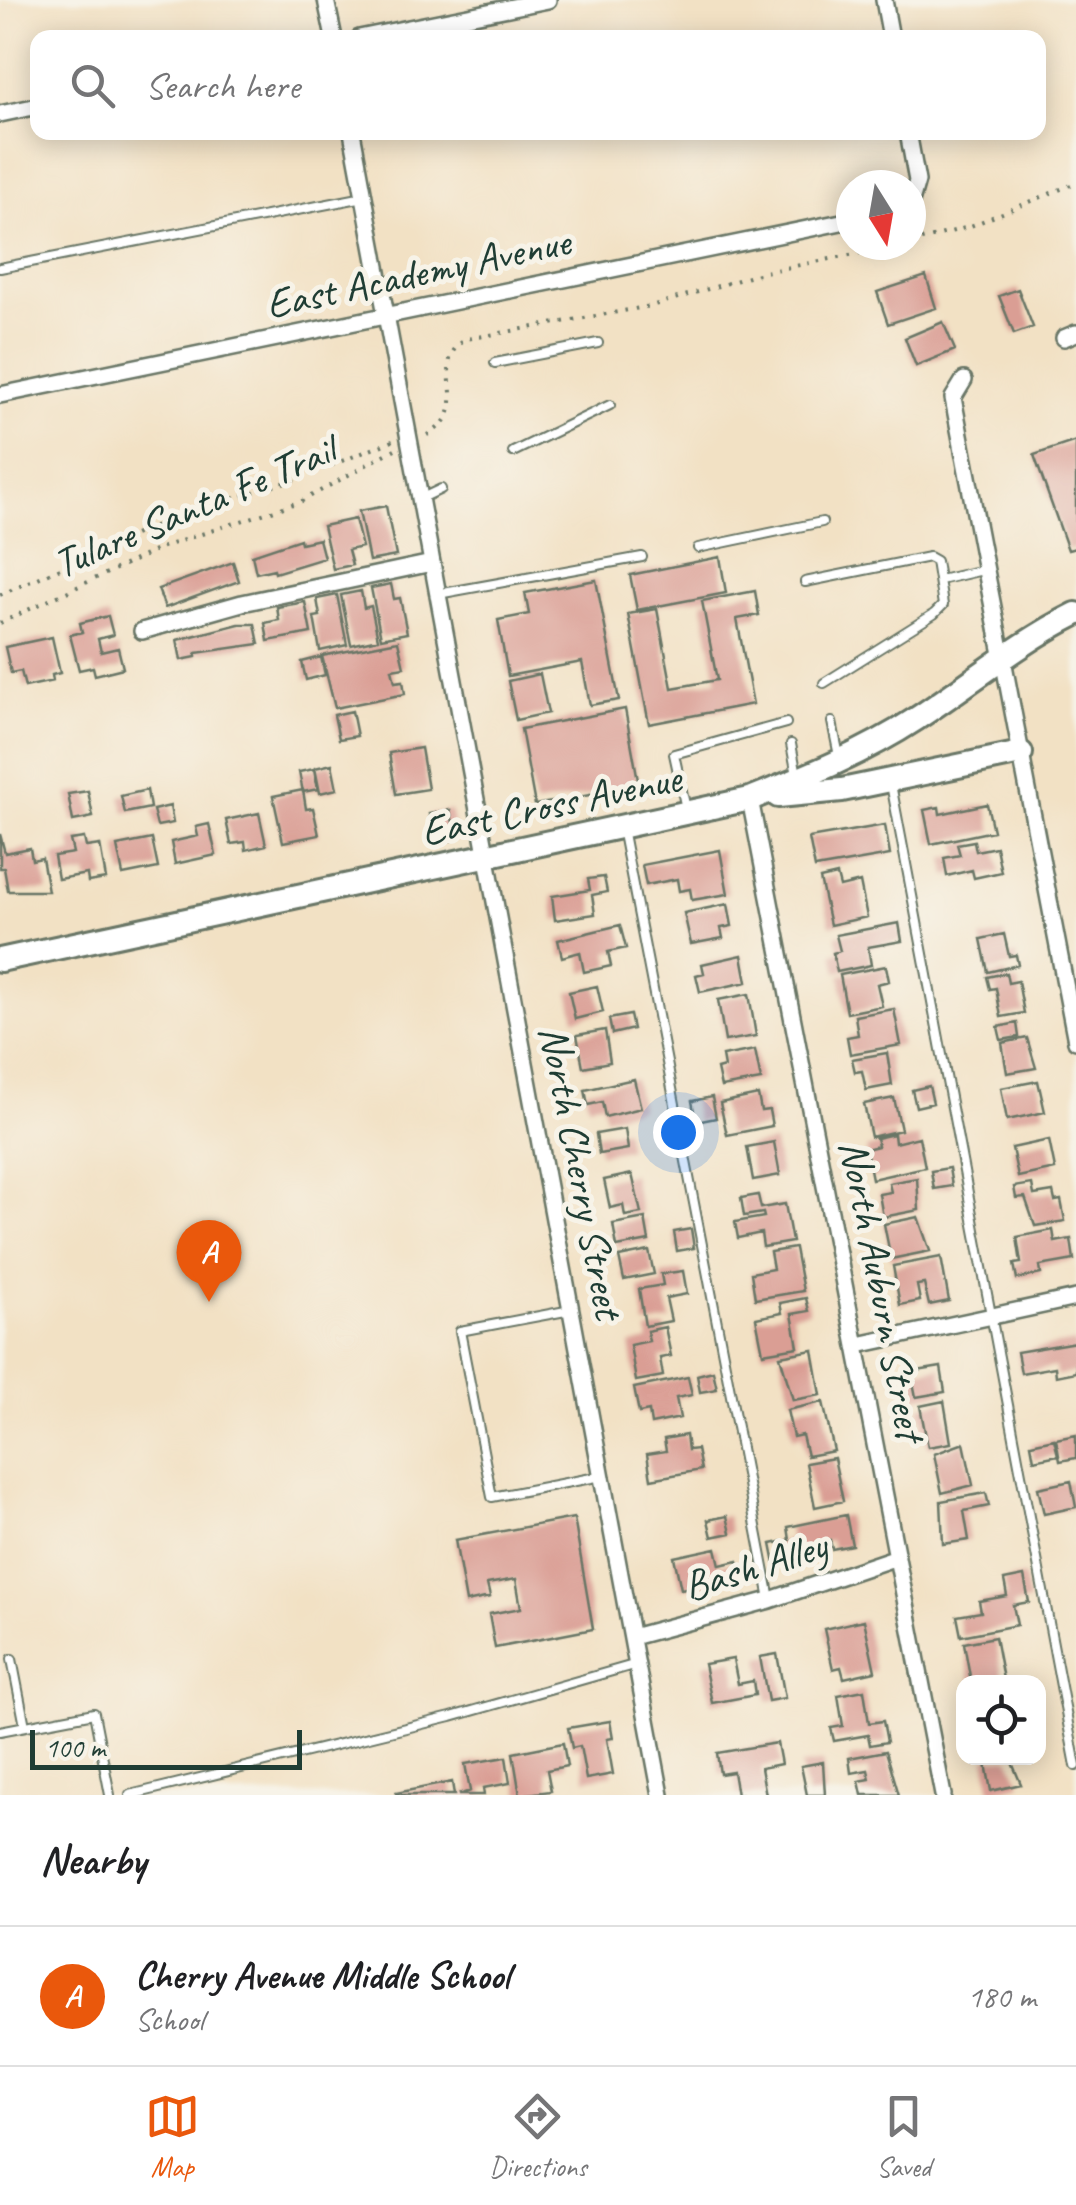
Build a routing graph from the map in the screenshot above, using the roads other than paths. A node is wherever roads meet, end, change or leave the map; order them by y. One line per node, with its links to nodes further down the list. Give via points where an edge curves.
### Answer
1 (326, 0): 4 (street)
2 (548, 0): 5 (street)
3 (884, 0): 6 (street)
4 (332, 30)
5 (400, 30)
6 (889, 30)
7 (30, 108): 8 (street)
8 (0, 114)
9 (353, 140): 12 (street, North Cherry Street)
10 (910, 140): 11 (street)
11 (916, 170)
12 (364, 197): 14 (lane); 15 (street, North Cherry Street)
13 (836, 223): 15 (street, East Academy Avenue)
14 (0, 268)
15 (386, 315): 19 (street, East Academy Avenue); 23 (street, North Cherry Street)
16 (598, 342): 17 (lane)
17 (495, 362)
18 (964, 380): 28 (street, via 953,398)
19 (0, 395)
20 (610, 406): 21 (lane)
21 (513, 452)
22 (441, 489): 23 (lane)
23 (420, 499): 27 (street, North Cherry Street)
24 (822, 522): 25 (lane)
25 (698, 548)
26 (642, 557): 31 (lane)
27 (432, 562): 31 (street, North Cherry Street); 33 (street)
28 (987, 569): 29 (lane); 34 (street)
29 (940, 580): 30 (lane, via 936,560 929,557); 35 (lane, via 943,605 934,614)
30 (805, 582)
31 (438, 594): 46 (street, North Cherry Street)
32 (1076, 614): 34 (street, East Cross Avenue)
33 (142, 631)
34 (1004, 656): 39 (street); 40 (street, East Cross Avenue, via 916,719)
35 (824, 683)
36 (832, 722): 40 (lane)
37 (786, 723): 44 (lane, via 674,754)
38 (790, 744): 41 (lane)
39 (1020, 752): 42 (street); 48 (street)
40 (840, 761): 41 (street, East Cross Avenue)
41 (798, 780): 43 (street, East Cross Avenue)
42 (890, 780): 43 (street); 51 (lane)
43 (750, 799): 44 (street, East Cross Avenue); 52 (street, North Auburn Street)
44 (687, 814): 45 (street, East Cross Avenue)
45 (622, 828): 46 (street, East Cross Avenue); 55 (lane)
46 (487, 858): 47 (street, East Cross Avenue); 50 (street, North Cherry Street)
47 (0, 960)
48 (1076, 1041)
49 (1076, 1298): 51 (street)
50 (572, 1310): 53 (street, North Cherry Street); 53 (lane, via 460,1330 492,1497)
51 (990, 1316): 52 (street); 61 (lane)
52 (858, 1345): 54 (street, North Auburn Street)
53 (602, 1476): 56 (street, North Cherry Street)
54 (897, 1557): 55 (street, Bash Alley); 65 (street, North Auburn Street)
55 (770, 1600): 56 (street, Bash Alley)
56 (632, 1637): 58 (street, North Cherry Street)
57 (12, 1659): 59 (lane)
58 (637, 1664): 63 (lane); 64 (street, North Cherry Street)
59 (24, 1726): 60 (lane); 62 (lane, via 94,1713)
60 (0, 1731)
61 (1076, 1766)
62 (110, 1795)
63 (130, 1795)
64 (661, 1795)
65 (943, 1795)

